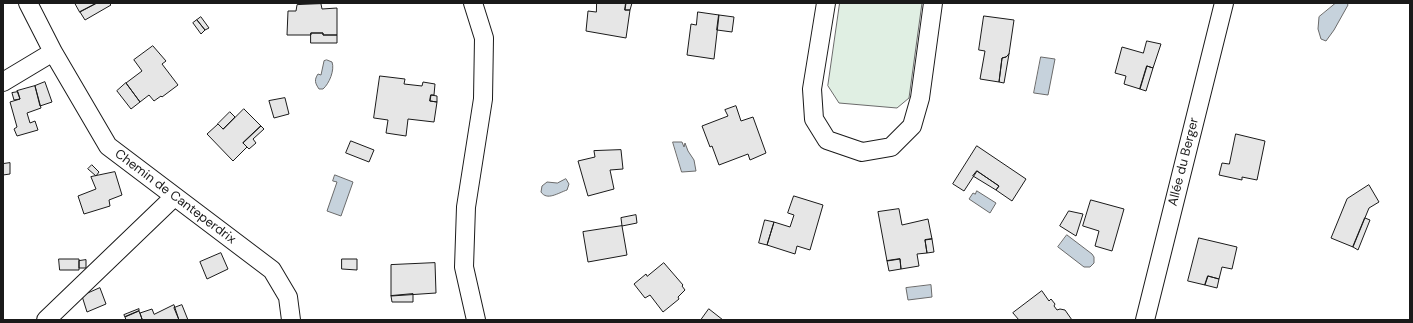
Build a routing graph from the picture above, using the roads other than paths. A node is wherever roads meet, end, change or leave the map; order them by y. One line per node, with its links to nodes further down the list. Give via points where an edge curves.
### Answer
1 (28, 3): 6 (street, Chemin de Canteperdrix)
2 (473, 3): 11 (street, via 484,38 483,99 466,208 464,267)
3 (826, 3): 4 (street, via 812,89 814,119 827,140 862,152 891,147 912,126 920,98)
4 (932, 3)
5 (1224, 3): 12 (street, Allée du Berger)
6 (53, 52): 7 (street); 8 (street, Chemin de Canteperdrix, via 108,146)
7 (3, 82)
8 (174, 197): 9 (street); 10 (street, Chemin de Canteperdrix, via 272,270 288,297)
9 (46, 320)
10 (291, 320)
11 (476, 320)
12 (1145, 320)

